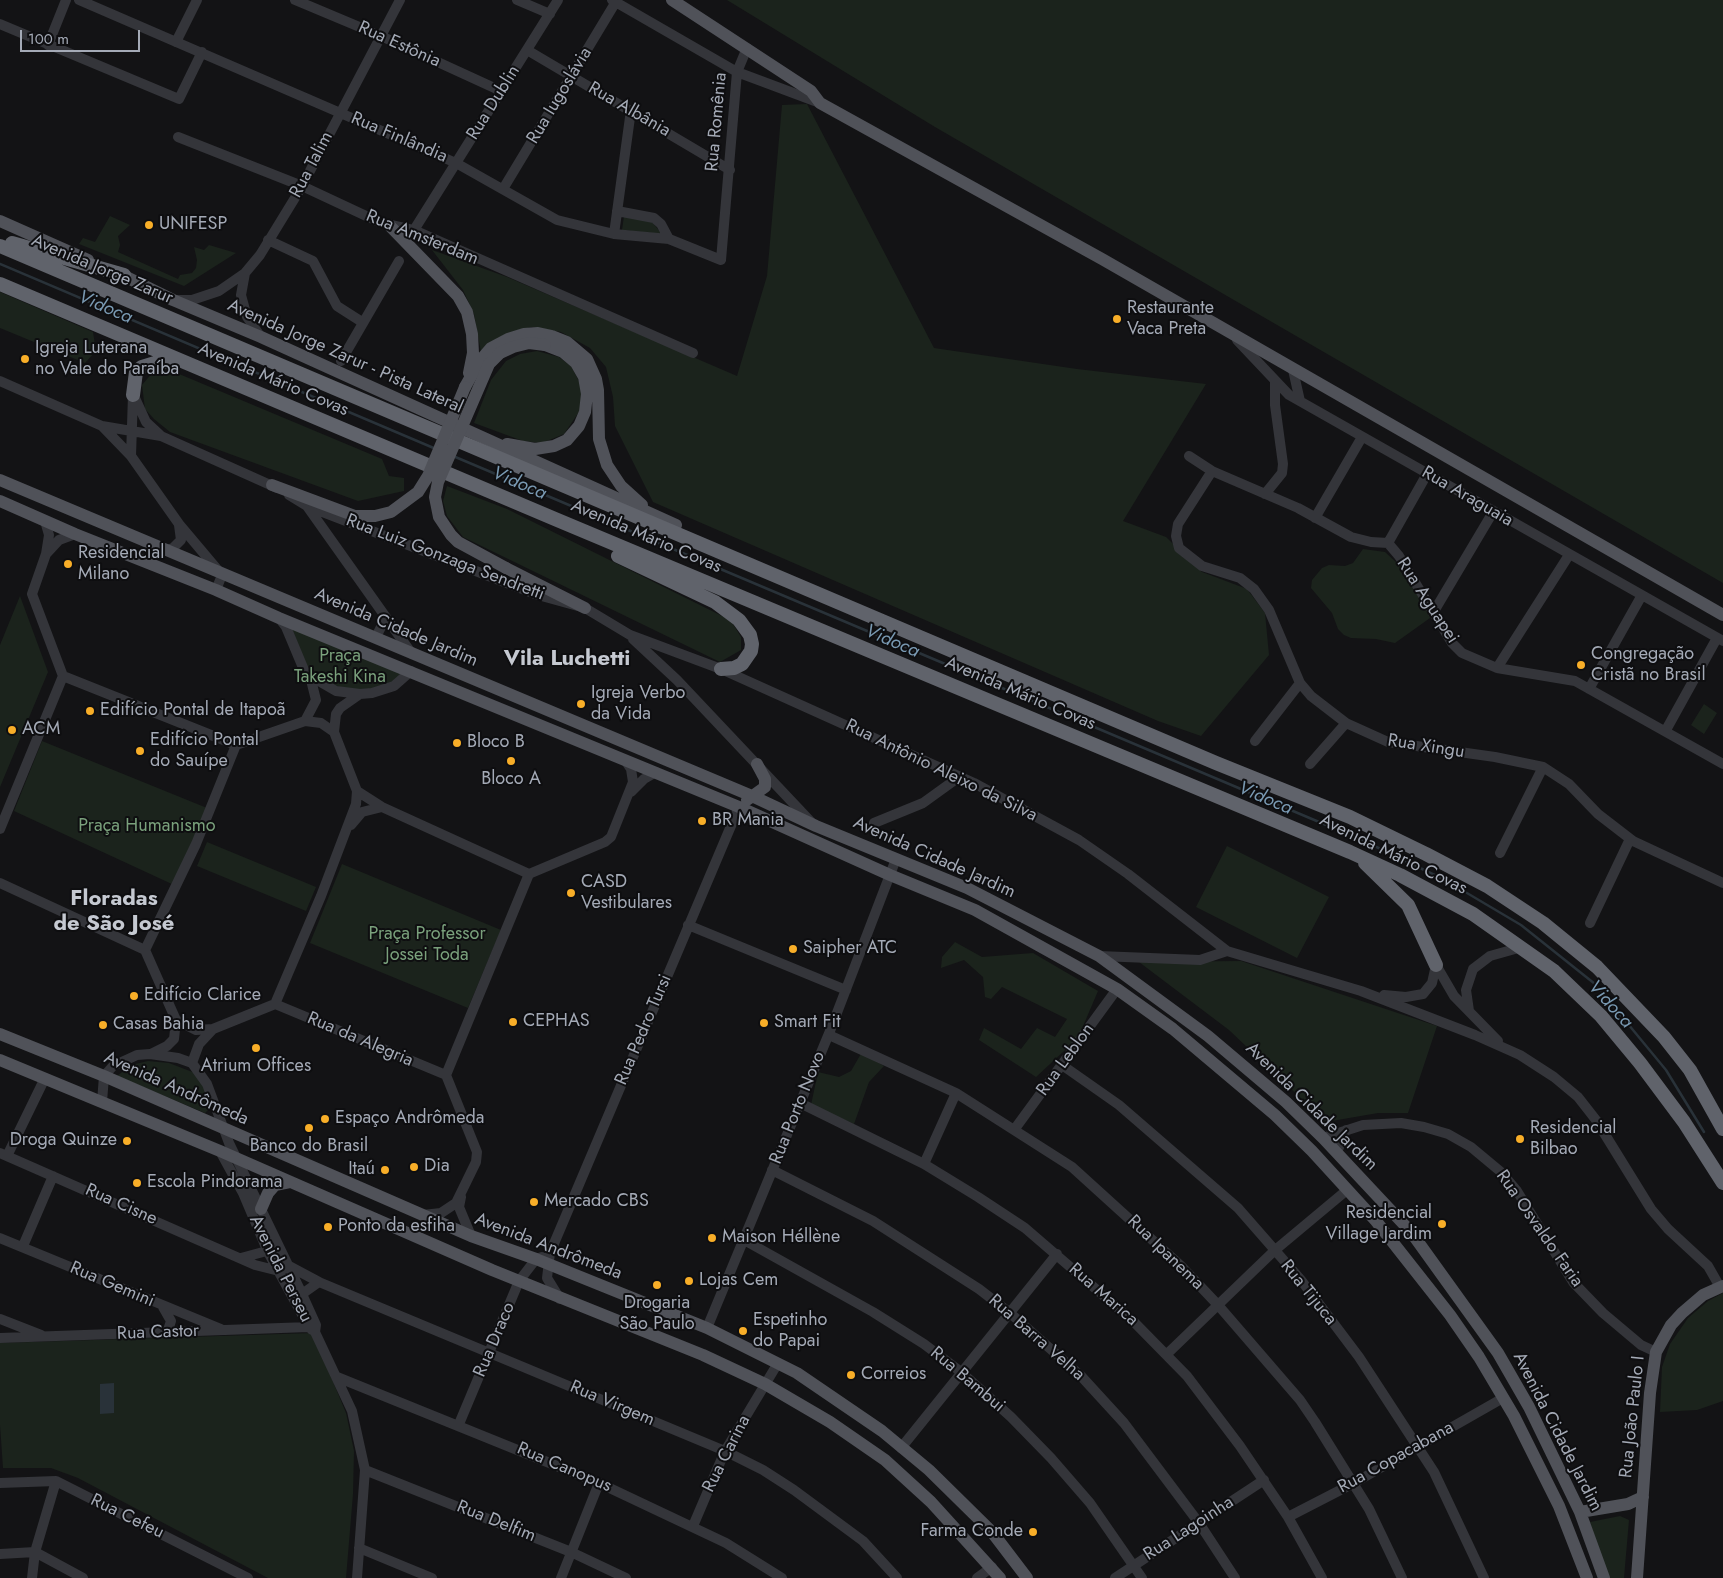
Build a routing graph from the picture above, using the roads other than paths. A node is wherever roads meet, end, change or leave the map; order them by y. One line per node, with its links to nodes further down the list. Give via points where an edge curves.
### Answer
1 (66, 0): 14 (street)
2 (79, 0): 13 (street, Rua Finlândia)
3 (197, 0): 13 (street)
4 (295, 0): 12 (street, Rua Estônia)
5 (400, 0): 12 (street, Rua Talim)
6 (517, 0): 10 (street)
7 (558, 0): 10 (street, Rua Dublin)
8 (672, 0): 15 (main road)
9 (615, 1): 18 (street); 19 (street, Rua Iugoslávia)
10 (550, 14): 16 (street, Rua Dublin)
11 (0, 24): 14 (street)
12 (381, 36): 20 (street, Rua Estônia); 23 (street, Rua Talim)
13 (176, 42): 17 (street, Rua Finlândia)
14 (48, 45): 17 (street, via 179,99)
15 (747, 48): 18 (street, Rua Romênia); 21 (main road, via 811,91)
16 (527, 50): 19 (street, Rua Albânia); 20 (street, Rua Dublin)
17 (202, 52): 23 (street, Rua Finlândia)
18 (737, 72): 21 (street); 26 (street, Rua Romênia)
19 (572, 76): 22 (street, Rua Albânia); 28 (street, Rua Iugoslávia)
20 (501, 92): 25 (street, Rua Dublin)
21 (820, 103): 46 (main road)
22 (631, 110): 26 (street, Rua Albânia); 29 (street)
23 (340, 113): 25 (street, Rua Finlândia); 27 (street, Rua Talim)
24 (178, 137): 27 (street, Rua Amsterdam)
25 (456, 163): 28 (street, Rua Finlândia); 32 (street, Rua Dublin)
26 (730, 170): 38 (street, Rua Romênia)
27 (302, 186): 31 (street, Rua Amsterdam); 36 (street, Rua Talim)
28 (503, 189): 33 (street, Rua Finlândia, via 557,220)
29 (617, 211): 33 (street); 35 (street, via 654,218)
30 (0, 221): 41 (main road, Avenida Jorge Zarur - Pista Lateral)
31 (389, 225): 32 (street, Rua Amsterdam); 54 (main road, via 458,296 467,312 473,354)
32 (414, 230): 48 (street, Rua Amsterdam)
33 (614, 234): 35 (street, Rua Finlândia)
34 (0, 239): 41 (highway)
35 (669, 239): 38 (street, Rua Finlândia)
36 (268, 240): 40 (street, Rua Talim); 44 (street, via 313,261 337,306)
37 (0, 246): 45 (highway, Avenida Jorge Zarur)
38 (721, 260)
39 (399, 261): 44 (street)
40 (245, 273): 43 (street, Rua Talim, via 219,291 192,300); 47 (street, via 241,295 247,318)
41 (124, 276): 43 (main road, Avenida Jorge Zarur - Pista Lateral)
42 (0, 284): 50 (highway)
43 (173, 300): 47 (main road, Avenida Jorge Zarur - Pista Lateral)
44 (362, 322): 49 (street)
45 (189, 328): 82 (highway, Avenida Mário Covas)
46 (1227, 331): 51 (main road); 53 (street, Rua Araguaia)
47 (261, 337): 60 (main road, Avenida Jorge Zarur - Pista Lateral)
48 (693, 353)
49 (341, 360)
50 (180, 361): 55 (highway, via 155,362 142,367 136,372); 73 (highway, Avenida Mário Covas)
51 (1293, 370): 56 (street); 88 (main road)
52 (0, 381): 57 (street)
53 (1275, 382): 56 (street, Rua Araguaia); 68 (street, via 1283,464 1282,473)
54 (465, 387): 67 (main road, bridge, via 428,476 418,492 391,512 355,516); 76 (main road, via 491,348 508,339 538,333 567,342 592,368 598,390 599,439 614,478 632,497)
55 (133, 395): 58 (street); 59 (street, via 146,422)
56 (1300, 401): 61 (street, Rua Araguaia)
57 (102, 426): 58 (street); 62 (street)
58 (132, 431): 59 (street); 62 (street)
59 (161, 436): 67 (street)
60 (477, 436): 76 (main road, Avenida Jorge Zarur - Pista Lateral); 86 (main road, bridge, via 535,449 566,440 579,426 585,412 587,394 584,377 576,363 563,352 546,345 529,343 500,353 489,364 438,482 435,497 439,517 458,542)
61 (1362, 437): 65 (street, Rua Araguaia); 72 (street)
62 (131, 456): 75 (street)
63 (1189, 456): 64 (street, Rua Aguapei)
64 (1212, 471): 68 (street, Rua Aguapei); 100 (street, Rua Xingu, via 1178,524 1179,548 1202,566 1240,578 1254,589 1269,610)
65 (1427, 474): 71 (street, Rua Araguaia); 78 (street)
66 (0, 480): 79 (main road, Avenida Cidade Jardim)
67 (272, 485): 70 (street)
68 (1265, 494): 72 (street, Rua Aguapei)
69 (0, 501): 74 (main road, Avenida Cidade Jardim)
70 (307, 506): 86 (street, Rua Luiz Gonzaga Sendretti, via 538,595); 89 (street)
71 (1493, 512): 81 (street, Rua Araguaia); 87 (street)
72 (1315, 518): 78 (street, Rua Aguapei, via 1351,537)
73 (555, 520): 96 (highway, via 594,544 732,613 746,628 752,644 742,664); 126 (highway, Avenida Mário Covas)
74 (45, 521): 77 (main road, Avenida Cidade Jardim); 80 (street, via 49,535)
75 (179, 524): 79 (street, via 181,540); 83 (street)
76 (676, 525): 82 (highway)
77 (76, 534): 80 (street, via 59,540); 84 (main road, Avenida Cidade Jardim)
78 (1388, 543): 87 (street, Rua Aguapei)
79 (164, 551): 83 (main road, Avenida Cidade Jardim)
80 (46, 554): 98 (street, via 32,594)
81 (1569, 555): 85 (street, Rua Araguaia); 95 (street)
82 (745, 562): 161 (highway, Avenida Mário Covas, via 1350,817 1487,886 1550,929 1597,967 1664,1037 1690,1070)
83 (222, 575): 84 (street); 92 (main road, Avenida Cidade Jardim)
84 (216, 590): 90 (main road, Avenida Cidade Jardim)
85 (1642, 595): 93 (street, Rua Araguaia); 101 (street)
86 (585, 608): 91 (street, Rua Luiz Gonzaga Sendretti)
87 (1433, 613): 95 (street, Rua Aguapei, via 1452,643 1462,652)
88 (1723, 615)
89 (386, 617): 92 (street); 94 (street)
90 (279, 618): 97 (main road, Avenida Cidade Jardim); 99 (street, via 298,660)
91 (630, 635): 96 (street, Rua Antônio Aleixo da Silva); 110 (street)
92 (376, 637): 94 (main road, Avenida Cidade Jardim)
93 (1720, 639): 105 (street)
94 (413, 655): 118 (main road, Avenida Cidade Jardim)
95 (1497, 668): 101 (street, Rua Aguapei, via 1575,681)
96 (721, 669): 115 (street, Rua Antônio Aleixo da Silva)
97 (411, 671): 102 (street, via 394,686); 109 (main road, Avenida Cidade Jardim)
98 (64, 676): 108 (street); 123 (street)
99 (310, 676): 102 (street, via 336,690); 103 (street, via 316,700)
100 (1300, 683): 104 (street, Rua Xingu, via 1311,696); 107 (street)
101 (1589, 689): 105 (street, Rua Aguapei)
102 (360, 694): 106 (street, via 340,708)
103 (305, 721): 106 (street, via 321,723); 108 (street)
104 (1346, 723): 111 (street); 113 (street, Rua Xingu, via 1388,742)
105 (1666, 730): 112 (street, Rua Aguapei)
106 (334, 732): 116 (street)
107 (1255, 741)
108 (236, 745): 136 (street, via 196,844)
109 (625, 760): 114 (main road, Avenida Cidade Jardim); 117 (street, via 633,776)
110 (757, 764): 118 (main road, via 766,782 763,790); 122 (street)
111 (1310, 764)
112 (1723, 764)
113 (1543, 767): 125 (street, Rua Xingu, via 1569,784 1598,814); 127 (street)
114 (656, 772): 117 (street); 120 (main road, Avenida Cidade Jardim)
115 (959, 777): 121 (street, via 923,803); 137 (street, Rua Antônio Aleixo da Silva, via 1079,840)
116 (357, 791): 119 (street); 124 (street)
117 (631, 792): 129 (street, via 611,837 605,842)
118 (752, 796): 120 (main road); 122 (main road, Avenida Cidade Jardim)
119 (382, 807): 124 (street, via 362,812); 129 (street)
120 (739, 807): 130 (main road, Avenida Cidade Jardim); 134 (street, Rua Pedro Tursi)
121 (874, 823)
122 (816, 826): 128 (main road, Avenida Cidade Jardim)
123 (0, 829)
124 (347, 830): 143 (street)
125 (1630, 839): 131 (street, Rua Xingu); 133 (street)
126 (1350, 852): 135 (highway, Avenida Mário Covas, via 1472,914); 139 (highway, via 1408,905)
127 (1500, 853)
128 (896, 859): 130 (street, Rua Porto Novo); 138 (main road, Avenida Cidade Jardim, via 967,888)
129 (530, 874): 154 (street)
130 (890, 874): 140 (main road, Avenida Cidade Jardim, via 975,910); 141 (street, Rua Porto Novo)
131 (1723, 882)
132 (0, 883): 136 (street)
133 (1590, 923)
134 (688, 925): 141 (street); 189 (street, Rua Pedro Tursi)
135 (1522, 947): 144 (street, via 1490,956 1473,970 1466,990); 173 (highway, Avenida Mário Covas, via 1554,971 1601,1016 1684,1122)
136 (146, 950): 145 (street)
137 (1227, 951): 138 (street, via 1200,960); 142 (street)
138 (1099, 956): 164 (main road, Avenida Cidade Jardim, via 1215,1041)
139 (1436, 965): 142 (street, via 1432,983 1422,994 1414,997); 144 (street, via 1454,996)
140 (1117, 989): 153 (street, Rua Leblon); 174 (main road, Avenida Cidade Jardim, via 1194,1045 1275,1115)
141 (846, 990): 148 (street, Rua Porto Novo)
142 (1361, 991): 149 (street)
143 (275, 1004): 146 (street); 154 (street, Rua da Alegria)
144 (1471, 1014): 149 (street)
145 (176, 1020): 146 (street, via 196,1030); 150 (street, via 174,1039)
146 (213, 1030): 152 (street, via 198,1044)
147 (0, 1034): 155 (main road, Avenida Andrômeda)
148 (828, 1035): 157 (street, Rua Ipanema); 159 (street, Rua Porto Novo)
149 (1506, 1048): 195 (street, via 1554,1077 1578,1098 1596,1120 1651,1208 1668,1229 1708,1266)
150 (150, 1054): 152 (street); 155 (street, via 125,1058)
151 (0, 1060): 156 (main road)
152 (192, 1063): 160 (street, Avenida Perseu, via 213,1095)
153 (1062, 1066): 162 (street, Rua Leblon); 184 (street, Rua Tijuca, via 1119,1105 1238,1208)
154 (446, 1075): 175 (street, via 476,1152 476,1162)
155 (104, 1076): 158 (street); 160 (main road, Avenida Andrômeda)
156 (45, 1078): 158 (main road); 167 (street)
157 (956, 1093): 162 (street, Rua Ipanema); 169 (street)
158 (102, 1102): 165 (main road)
159 (800, 1103): 169 (street, Rua Marica); 170 (street, Rua Porto Novo)
160 (224, 1129): 168 (street, Avenida Perseu); 177 (main road, Avenida Andrômeda)
161 (1723, 1129)
162 (1014, 1130): 198 (street, Rua Ipanema, via 1072,1167 1181,1266)
163 (1346, 1130): 164 (street, Rua Osvaldo Faria); 166 (street); 208 (street, Rua Osvaldo Faria, via 1401,1123 1424,1127 1448,1134 1487,1159 1517,1191 1573,1282 1602,1313 1640,1345)
164 (1323, 1138): 166 (main road, Avenida Cidade Jardim)
165 (220, 1152): 168 (main road); 185 (street, Avenida Perseu, via 243,1193)
166 (1337, 1152): 216 (main road, Avenida Cidade Jardim, via 1411,1232 1498,1354)
167 (4, 1154): 171 (street, Rua Cisne)
168 (237, 1160): 172 (main road); 176 (street, Avenida Perseu)
169 (924, 1164): 186 (street, Rua Marica, via 1025,1228)
170 (772, 1170): 180 (street, Rua Porto Novo); 200 (street, Rua Barra Velha, via 873,1221 979,1289)
171 (53, 1176): 181 (street); 187 (street, Rua Cisne)
172 (290, 1182): 176 (main road, via 275,1185); 191 (main road)
173 (1723, 1183)
174 (1347, 1190): 184 (street); 215 (main road, Avenida Cidade Jardim, via 1376,1221 1450,1315)
175 (461, 1196): 177 (street, via 448,1210); 178 (street, via 459,1207)
176 (261, 1209): 182 (street, Avenida Perseu)
177 (423, 1216): 178 (main road, Avenida Andrômeda)
178 (470, 1236): 183 (main road, Avenida Andrômeda)
179 (0, 1238): 181 (street, Rua Gemini)
180 (744, 1240): 203 (street, Rua Porto Novo); 212 (street, Rua Bambui, via 873,1312)
181 (23, 1246): 199 (street, Rua Gemini)
182 (279, 1246): 185 (street); 190 (street, Avenida Perseu)
183 (508, 1250): 188 (main road, Avenida Andrômeda); 191 (main road, via 507,1262)
184 (1274, 1251): 198 (street); 219 (street, Rua Tijuca, via 1301,1280 1359,1357)
185 (268, 1252): 187 (street); 192 (street, Avenida Perseu)
186 (1057, 1254): 200 (street); 210 (street, Rua Marica)
187 (241, 1258): 192 (street, Rua Cisne)
188 (536, 1259): 189 (main road, Avenida Andrômeda); 193 (street, Rua Draco)
189 (549, 1259): 197 (street, via 547,1278); 203 (main road, Avenida Andrômeda)
190 (289, 1266): 192 (street); 194 (street, Rua Virgem); 196 (street, Avenida Perseu)
191 (492, 1270): 193 (main road)
192 (279, 1271): 202 (street, Avenida Perseu)
193 (519, 1281): 197 (main road); 209 (street, Rua Draco)
194 (319, 1282): 196 (street); 209 (street, Rua Virgem)
195 (1721, 1287): 208 (main road, Rua João Paulo I, via 1703,1295 1682,1312)
196 (302, 1294): 202 (street, Avenida Perseu)
197 (560, 1298): 214 (main road, via 703,1355)
198 (1218, 1305): 210 (street); 225 (street, Rua Ipanema, via 1300,1400)
199 (162, 1306): 204 (street, Rua Gemini); 205 (street, via 170,1321)
200 (1010, 1313): 212 (street); 233 (street, Rua Barra Velha, via 1081,1376 1124,1423)
201 (0, 1319): 206 (street)
202 (313, 1328): 204 (street, Rua Castor); 213 (street, Avenida Perseu)
203 (707, 1328): 211 (main road, Avenida Andrômeda)
204 (224, 1330): 205 (street, Rua Castor)
205 (167, 1333): 206 (street, Rua Castor)
206 (45, 1337): 207 (street, Rua Castor)
207 (0, 1338)
208 (1656, 1352): 229 (main road, Rua João Paulo I)
209 (490, 1353): 218 (street, Rua Draco); 221 (street, Rua Virgem)
210 (1167, 1354): 223 (street, Rua Marica)
211 (778, 1363): 214 (street, Rua Carina); 220 (main road, Avenida Andrômeda, via 882,1431)
212 (961, 1372): 220 (street); 239 (street, Rua Bambui, via 1051,1458 1090,1503)
213 (337, 1377): 218 (street, Rua Canopus); 222 (street, Avenida Perseu, via 352,1411)
214 (765, 1384): 221 (street, Rua Carina); 230 (main road, via 830,1422 885,1460)
215 (1503, 1398): 217 (main road, Avenida Cidade Jardim); 219 (street, Rua Copacabana)
216 (1529, 1408): 217 (main road); 231 (main road, Avenida Cidade Jardim)
217 (1514, 1416): 259 (main road, Avenida Cidade Jardim, via 1559,1506)
218 (459, 1424): 227 (street, Rua Canopus)
219 (1417, 1447): 225 (street, Rua Copacabana); 258 (street, Rua Tijuca, via 1434,1472)
220 (901, 1448): 228 (main road, Avenida Andrômeda)
221 (725, 1451): 234 (street, Rua Carina); 249 (street, Rua Virgem, via 763,1470 809,1501 863,1542)
222 (364, 1470): 235 (street, Avenida Perseu); 237 (street, Rua Delfim)
223 (1264, 1480): 232 (street, Rua Marica); 233 (street, Rua Lagoinha)
224 (56, 1481): 226 (street, Rua Cefeu); 236 (street); 243 (street, Rua Cefeu)
225 (1354, 1482): 232 (street, Rua Copacabana); 257 (street, Rua Ipanema)
226 (0, 1483)
227 (599, 1483): 234 (street, Rua Canopus); 237 (street)
228 (955, 1495): 230 (main road, via 938,1495); 252 (main road, Avenida Andrômeda, via 992,1532)
229 (1643, 1497): 231 (main road, via 1628,1504); 261 (main road, Rua João Paulo I)
230 (931, 1502): 240 (main road)
231 (1580, 1512): 260 (main road, Avenida Cidade Jardim)
232 (1288, 1517): 256 (street, Rua Marica)
233 (1199, 1523): 239 (street, Rua Lagoinha); 255 (street, Rua Barra Velha)
234 (693, 1526): 248 (street, Rua Canopus, via 755,1559)
235 (359, 1548): 244 (street, Avenida Perseu); 245 (street)
236 (35, 1552): 238 (street); 241 (street); 242 (street)
237 (571, 1552): 246 (street); 247 (street, Rua Delfim)
238 (0, 1554)
239 (1134, 1564): 253 (street, Rua Lagoinha); 254 (street, Rua Bambui)
240 (992, 1567): 250 (street); 251 (main road)
241 (32, 1578)
242 (83, 1578)
243 (248, 1578)
244 (357, 1578)
245 (432, 1578)
246 (561, 1578)
247 (626, 1578)
248 (782, 1578)
249 (897, 1578)
250 (977, 1578)
251 (1000, 1578)
252 (1027, 1578)
253 (1114, 1578)
254 (1142, 1578)
255 (1235, 1578)
256 (1322, 1578)
257 (1402, 1578)
258 (1484, 1578)
259 (1587, 1578)
260 (1604, 1578)
261 (1637, 1578)

